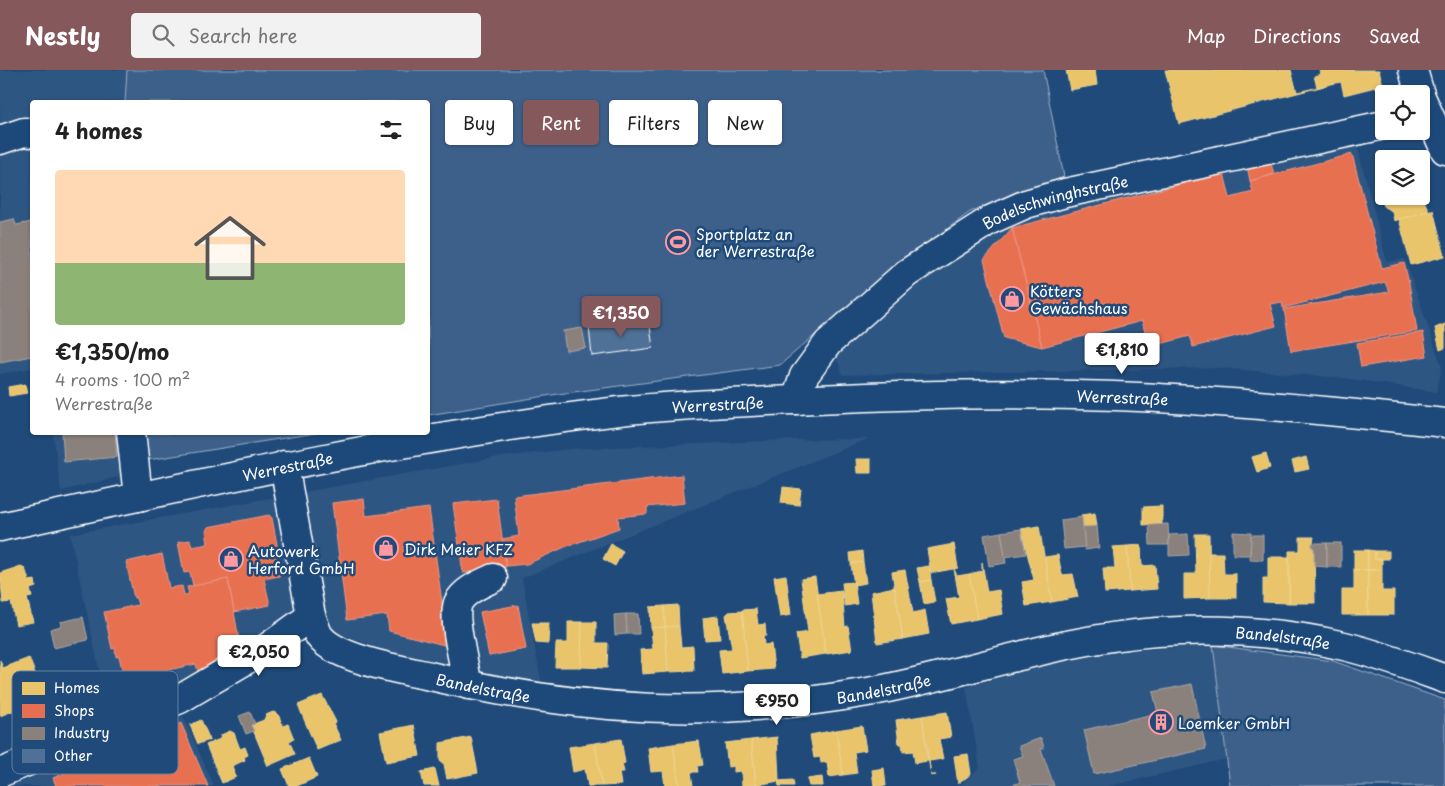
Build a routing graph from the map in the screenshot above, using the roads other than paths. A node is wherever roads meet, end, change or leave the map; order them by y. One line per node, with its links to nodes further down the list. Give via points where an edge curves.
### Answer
1 (1413, 70): 2 (street)
2 (1419, 85)
3 (1430, 114): 7 (street)
4 (1375, 127): 8 (street, Bodelschwinghstraße, via 1065,193 1026,204 990,220 907,273 828,343 804,376)
5 (30, 133): 6 (street)
6 (0, 140)
7 (1445, 150)
8 (796, 400): 9 (street, Werrestraße, via 1005,394 1136,397 1337,411); 11 (street, Werrestraße, via 614,412 407,442)
9 (1445, 423)
10 (131, 435): 12 (street)
11 (284, 465): 12 (street, Werrestraße); 15 (street, Bandelstraße)
12 (138, 497): 13 (street, Werrestraße)
13 (0, 527)
14 (493, 578): 17 (street, via 470,590 458,604 457,624)
15 (311, 616): 17 (street, Bandelstraße, via 320,637 337,651); 18 (street, via 268,647)
16 (1445, 679): 17 (street, Bandelstraße, via 1344,646 1220,630 1155,632 1080,641 869,692 788,704 696,710 610,707 536,699)
17 (468, 685)
18 (178, 700)
19 (12, 767): 20 (street)
20 (0, 772)

